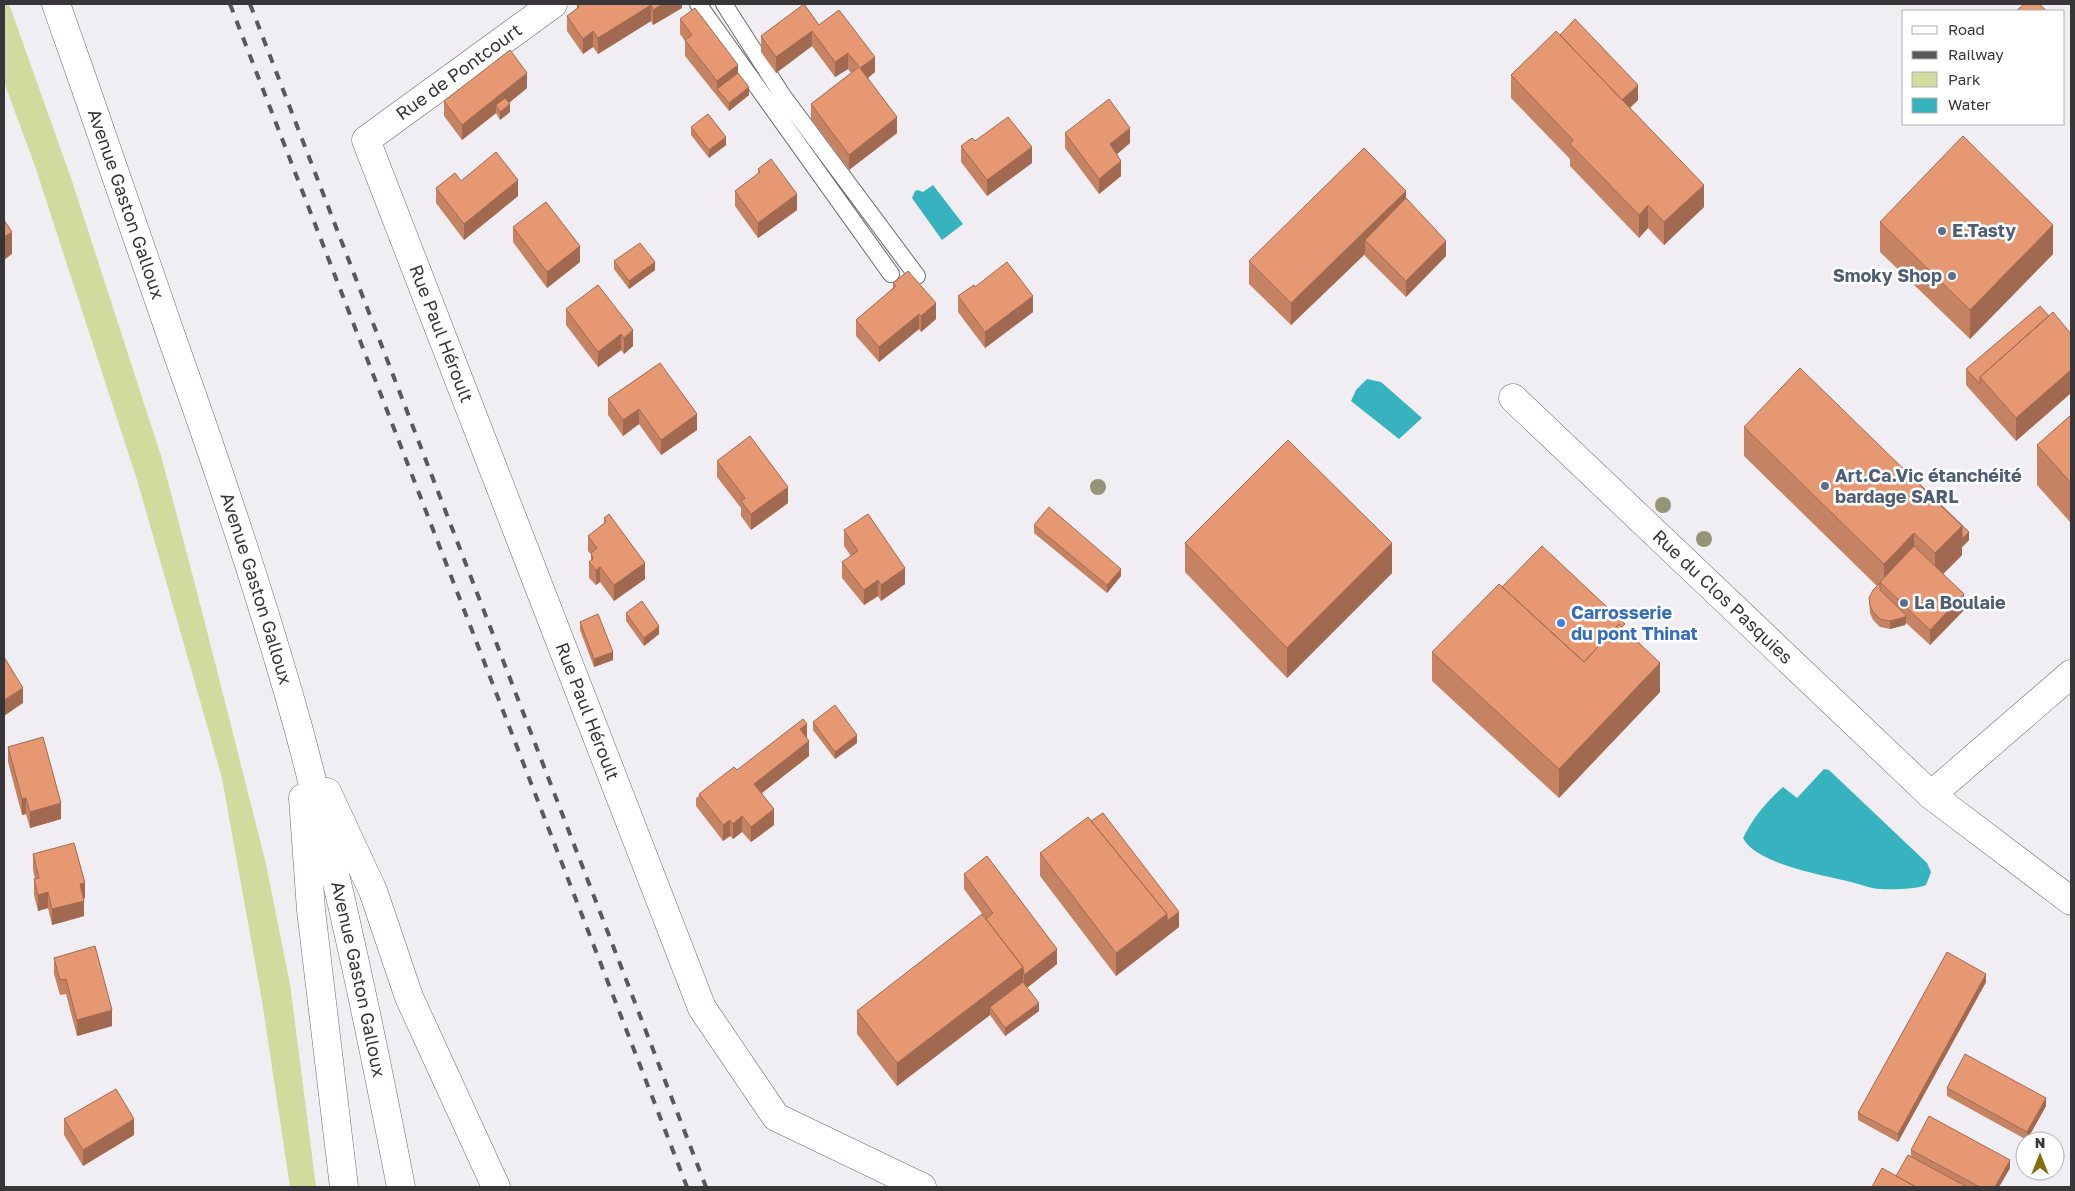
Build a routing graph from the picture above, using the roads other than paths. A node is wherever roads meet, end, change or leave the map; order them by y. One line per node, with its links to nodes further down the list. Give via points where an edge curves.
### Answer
1 (56, 4): 10 (street, Avenue Gaston Galloux, via 213,454)
2 (553, 4): 5 (street, Rue de Pontcourt)
3 (698, 4): 6 (lane)
4 (724, 4): 7 (lane, via 783,96)
5 (366, 140): 16 (street, Rue Paul Héroult, via 702,1008 776,1117)
6 (891, 274)
7 (917, 276)
8 (1513, 398): 11 (street, Rue du Clos Pasquies)
9 (2071, 674): 11 (street)
10 (298, 727): 13 (street, via 311,910); 14 (street, Avenue Gaston Galloux, via 339,887); 15 (street, via 373,891 409,997)
11 (1932, 796): 12 (street, Rue du Clos Pasquies)
12 (2071, 901)
13 (344, 1187)
14 (401, 1187)
15 (496, 1187)
16 (922, 1187)

